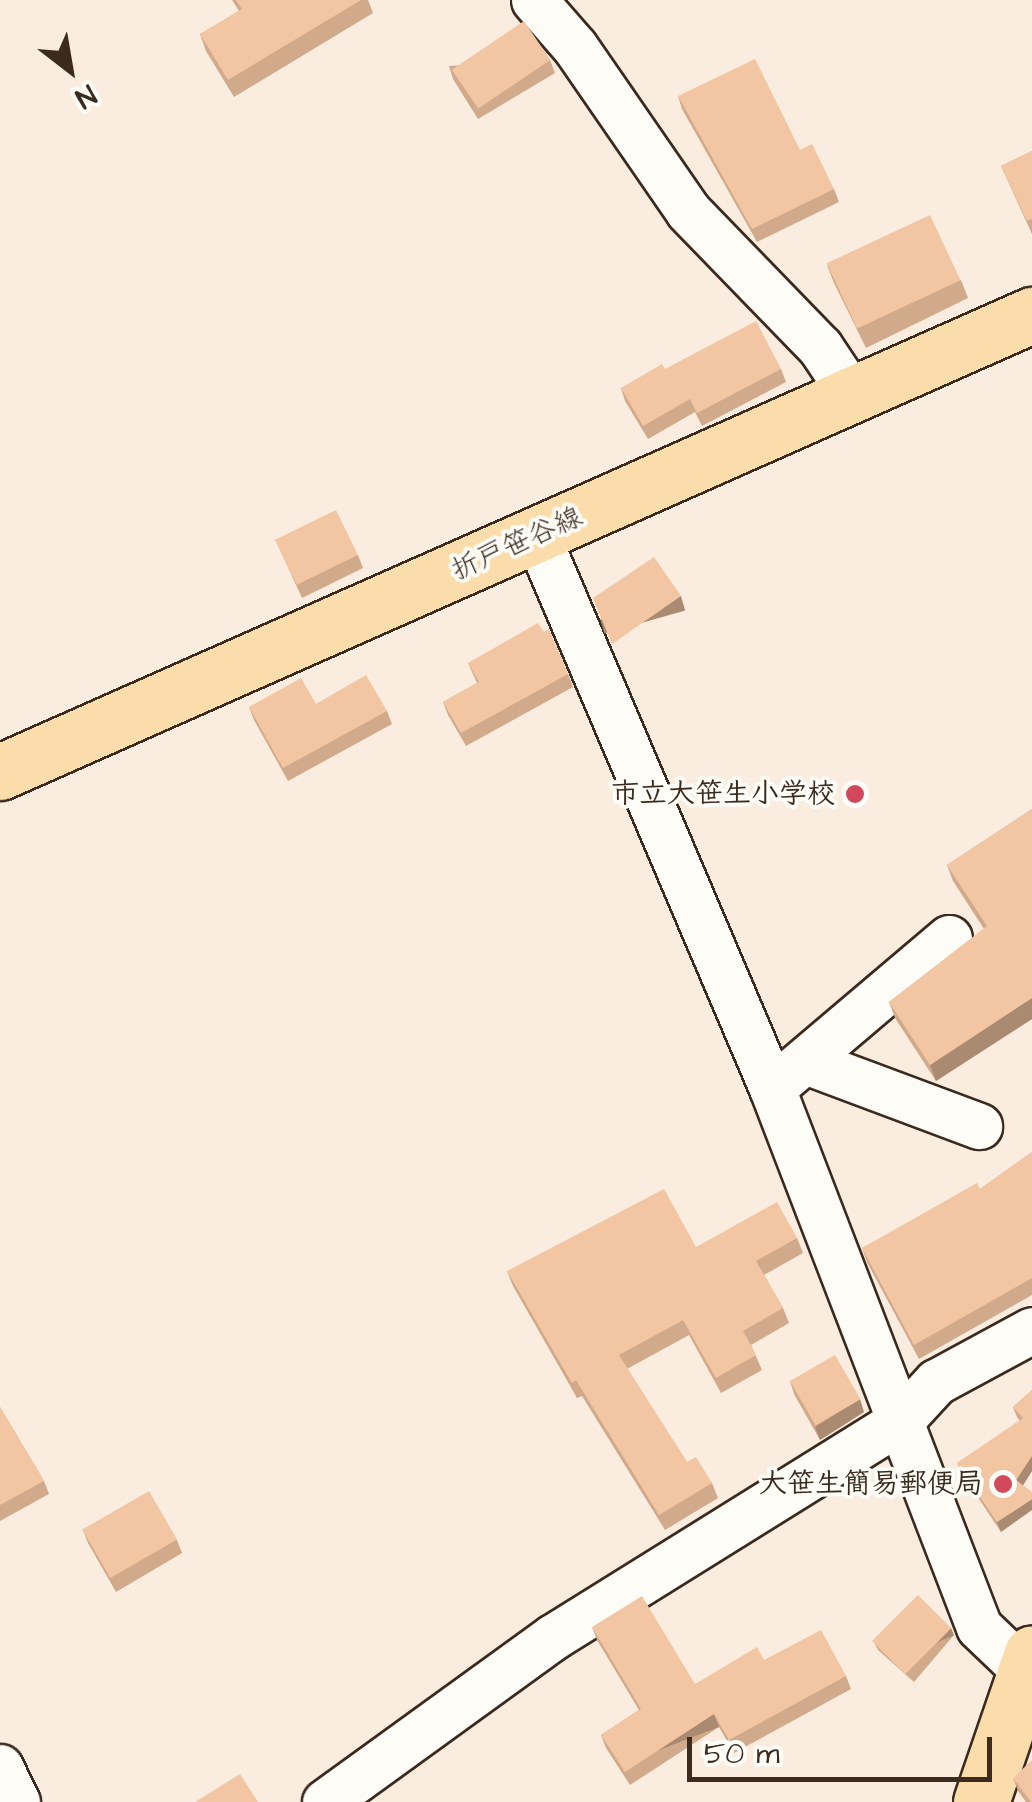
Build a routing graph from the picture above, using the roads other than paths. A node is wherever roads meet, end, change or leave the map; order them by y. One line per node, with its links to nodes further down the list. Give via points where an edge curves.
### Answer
1 (534, 0): 3 (street, via 575,46 688,211 820,347)
2 (1032, 315): 3 (main road, 折戸笹谷線)
3 (852, 395): 4 (main road, 折戸笹谷線)
4 (537, 536): 5 (main road, 折戸笹谷線); 7 (street)
5 (0, 772)
6 (948, 938): 7 (street)
7 (788, 1075): 8 (street); 10 (street)
8 (979, 1126)
9 (1032, 1330): 10 (street, via 936,1382)
10 (902, 1420): 11 (street, via 979,1628); 14 (street, via 553,1637)
11 (1028, 1662): 15 (main road)
12 (0, 1767): 13 (street)
13 (17, 1802)
14 (326, 1802)
15 (981, 1802)

